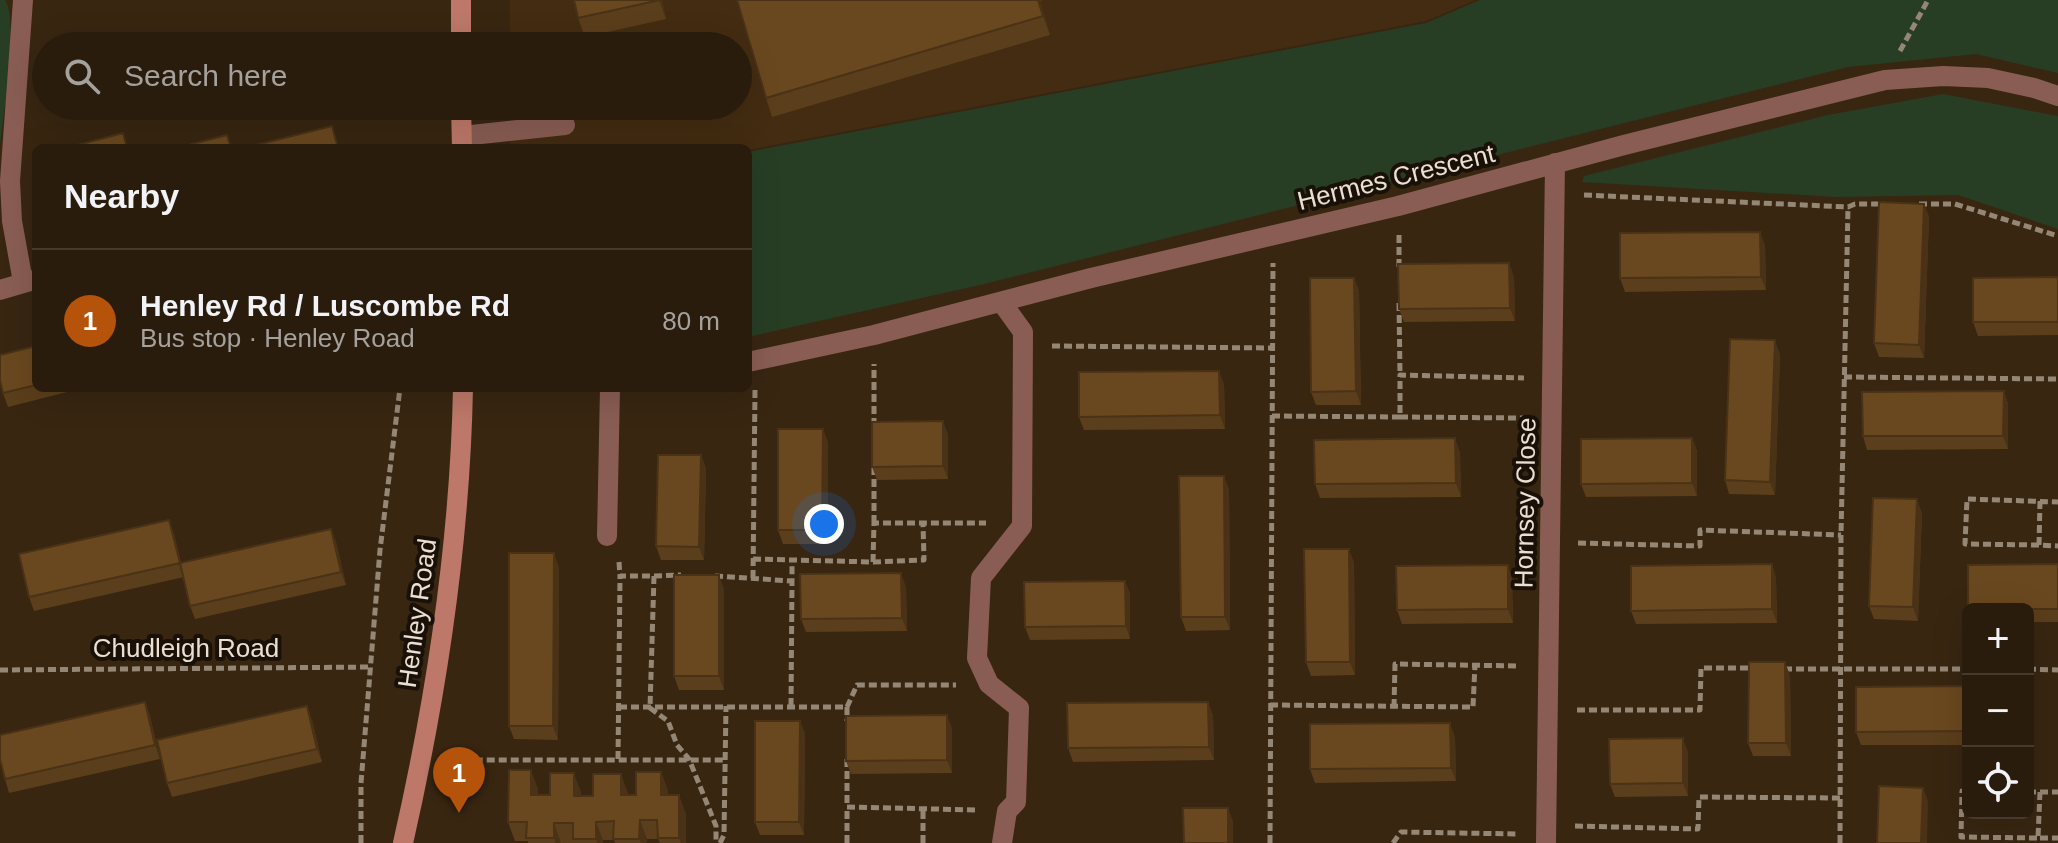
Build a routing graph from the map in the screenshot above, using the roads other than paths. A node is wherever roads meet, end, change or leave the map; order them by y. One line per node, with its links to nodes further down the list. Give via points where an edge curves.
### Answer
1 (23, 0): 9 (street, via 10,181 12,221)
2 (461, 0): 3 (main road)
3 (461, 32)
4 (2058, 96): 8 (street, Hermes Crescent, via 1988,78 1885,80)
5 (461, 120): 7 (main road)
6 (565, 125): 7 (street)
7 (462, 142)
8 (1555, 163): 11 (street, Hermes Crescent); 16 (street, Hornsey Close)
9 (29, 280): 10 (street)
10 (0, 290)
11 (1002, 303): 12 (street, Hermes Crescent); 18 (street, via 1023,332 1022,526 981,578 977,658 989,684 1019,708 1016,802 1007,811)
12 (752, 362)
13 (463, 392): 17 (main road, Henley Road, via 455,536 440,652)
14 (610, 392): 15 (street)
15 (607, 536)
16 (1546, 836)
17 (403, 843)
18 (1002, 843)

